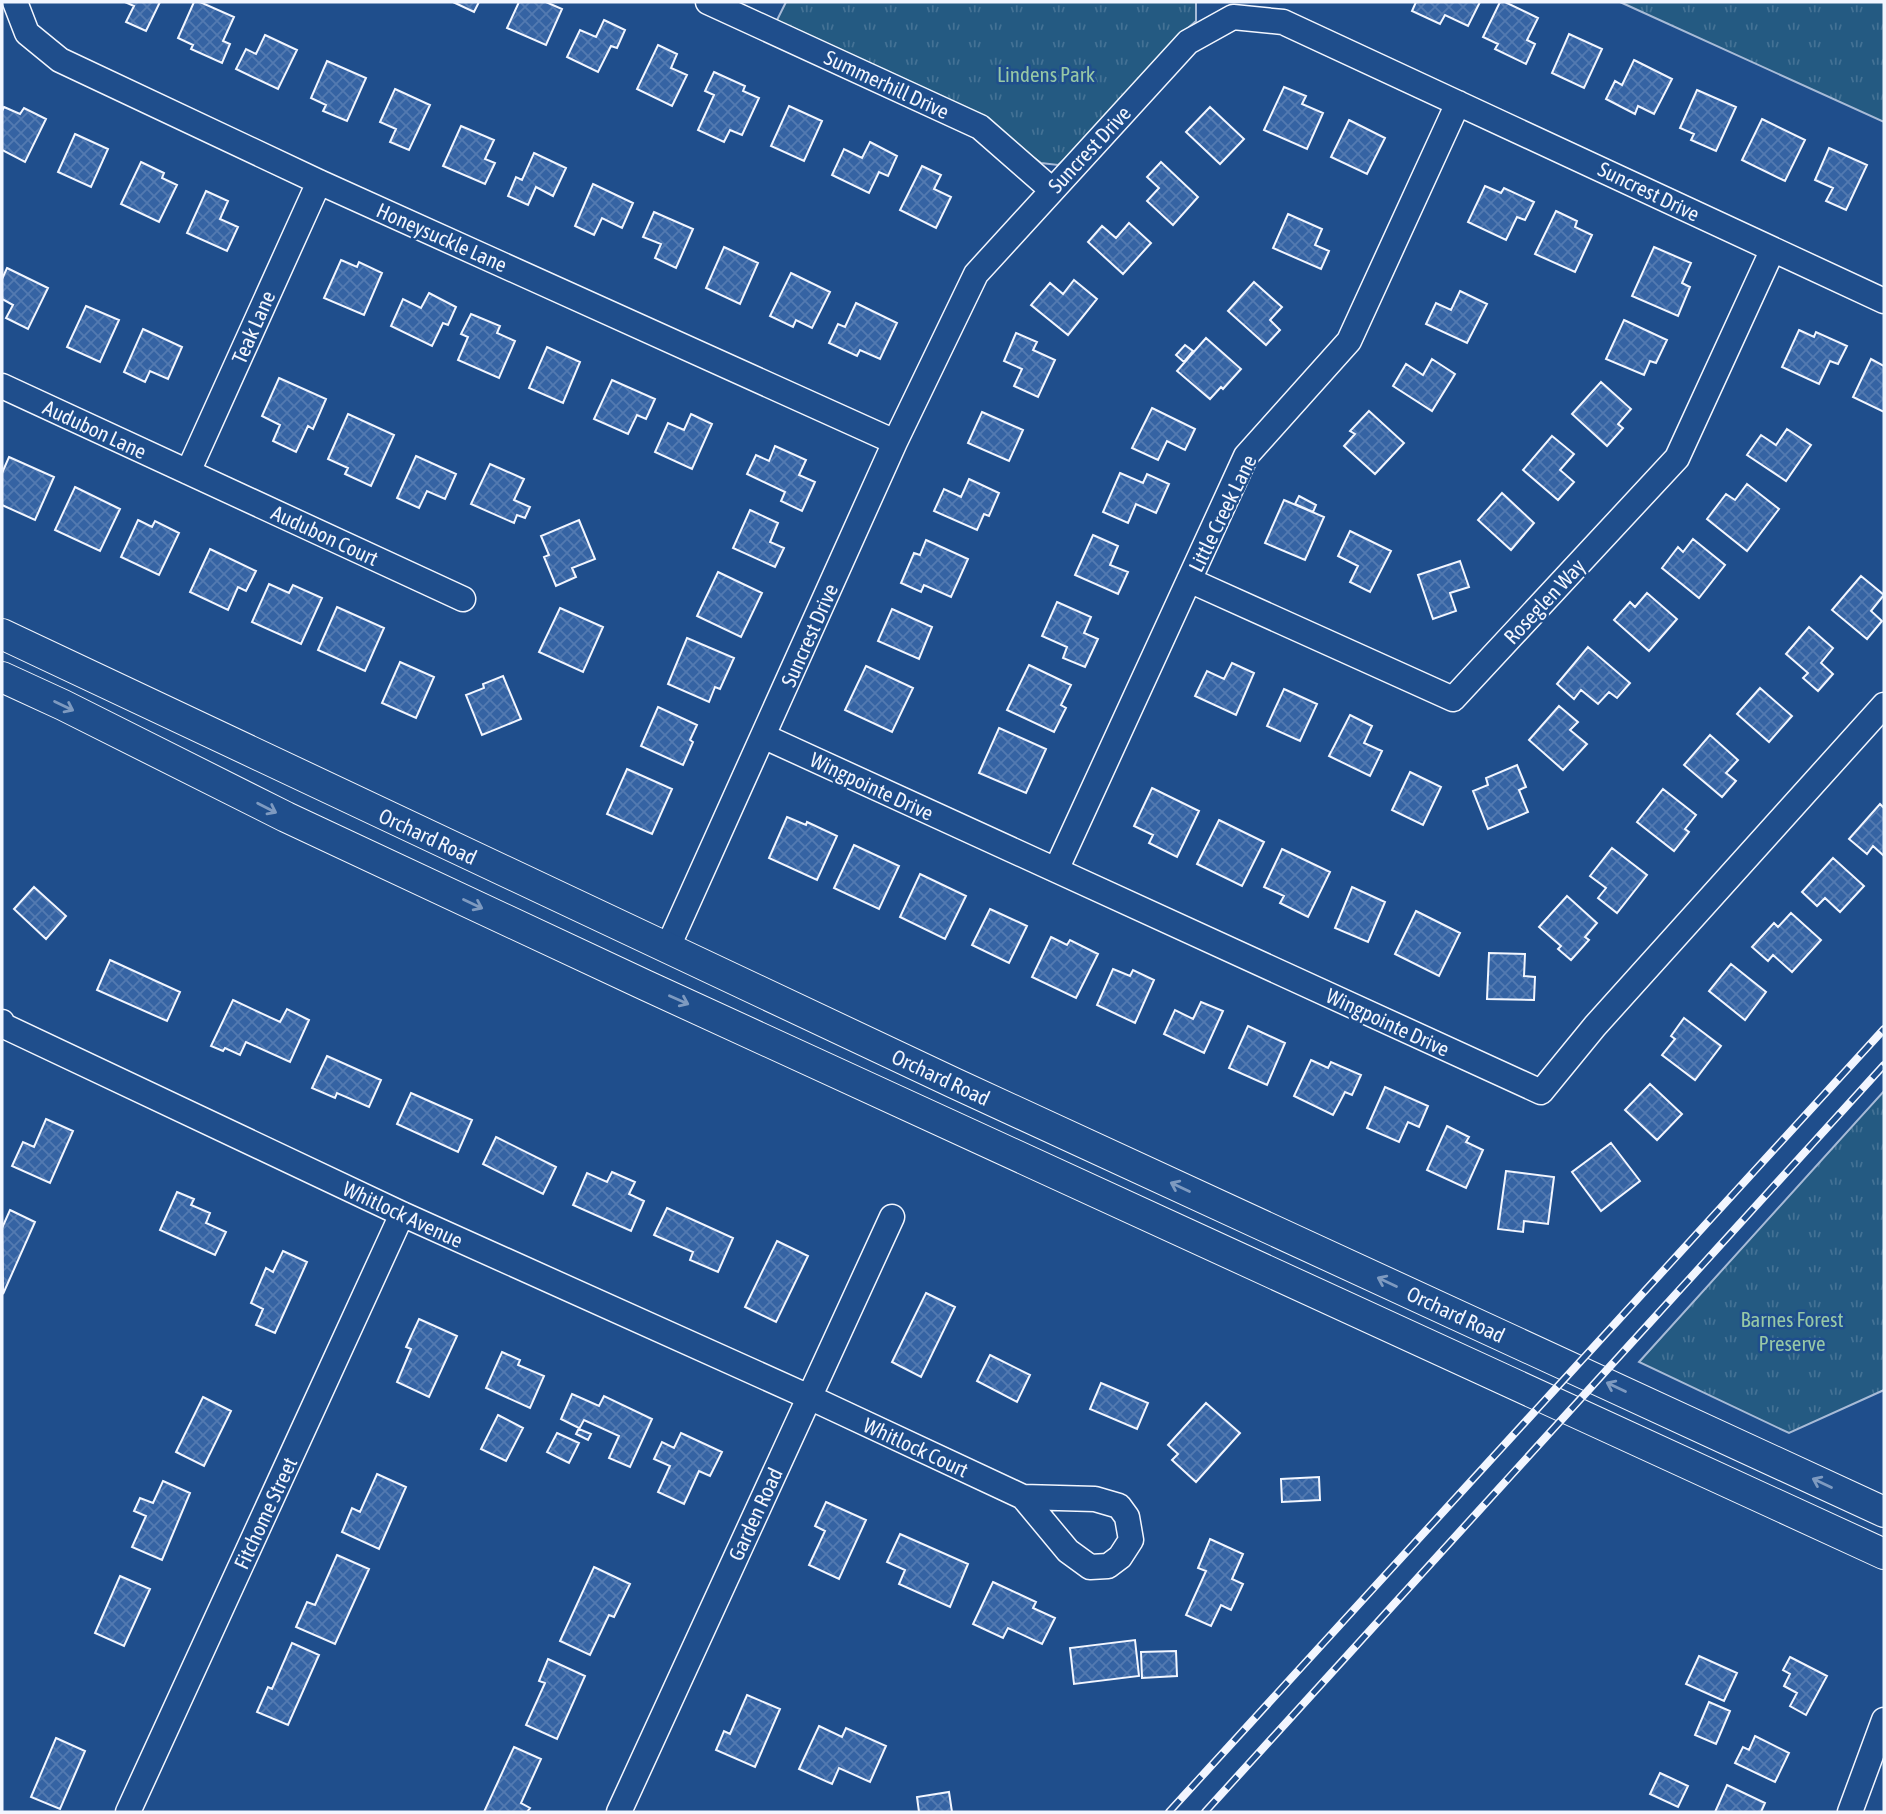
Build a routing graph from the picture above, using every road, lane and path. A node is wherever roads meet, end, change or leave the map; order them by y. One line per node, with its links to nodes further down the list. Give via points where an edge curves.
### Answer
1 (15, 2): 4 (street, Honeysuckle Lane, via 27,33 60,60)
2 (708, 2): 5 (street, Summerhill Drive, via 980,127)
3 (1458, 103): 5 (street, Suncrest Drive, via 1283,22 1233,17 1188,42); 6 (street, Suncrest Drive); 11 (street, Little Creek Lane, via 1349,341 1246,456)
4 (319, 182): 9 (street, Honeysuckle Lane); 10 (street, Teak Lane)
5 (1052, 190): 9 (street, Suncrest Drive, via 976,274)
6 (1772, 251): 7 (street, Suncrest Drive); 11 (street, Roseglen Way, via 1677,458 1453,699)
7 (1884, 301)
8 (2, 386): 10 (street, Audubon Lane)
9 (895, 442): 16 (street, Suncrest Drive)
10 (188, 472): 12 (street, Audubon Court)
11 (1189, 580): 17 (street, Little Creek Lane)
12 (463, 599)
13 (2, 634): 18 (main road, Orchard Road)
14 (2, 677): 25 (main road, Orchard Road, one-way to 25, via 286,817)
15 (1884, 705): 17 (street, Wingpointe Drive, via 1604,1016 1541,1093)
16 (763, 736): 17 (street, Wingpointe Drive); 18 (street, Suncrest Drive)
17 (1056, 870)
18 (667, 948): 24 (main road, Orchard Road, one-way to 18)
19 (3, 1027): 20 (street, Whitlock Avenue)
20 (402, 1214): 22 (street, Whitlock Avenue); 28 (street, Fitchome Street)
21 (892, 1217): 22 (street, Garden Road)
22 (808, 1397): 23 (street, Whitlock Court); 27 (street, Garden Road)
23 (1023, 1497)
24 (1884, 1512)
25 (1884, 1554)
26 (1884, 1720): 29 (street)
27 (624, 1811)
28 (128, 1812)
29 (1850, 1812)

